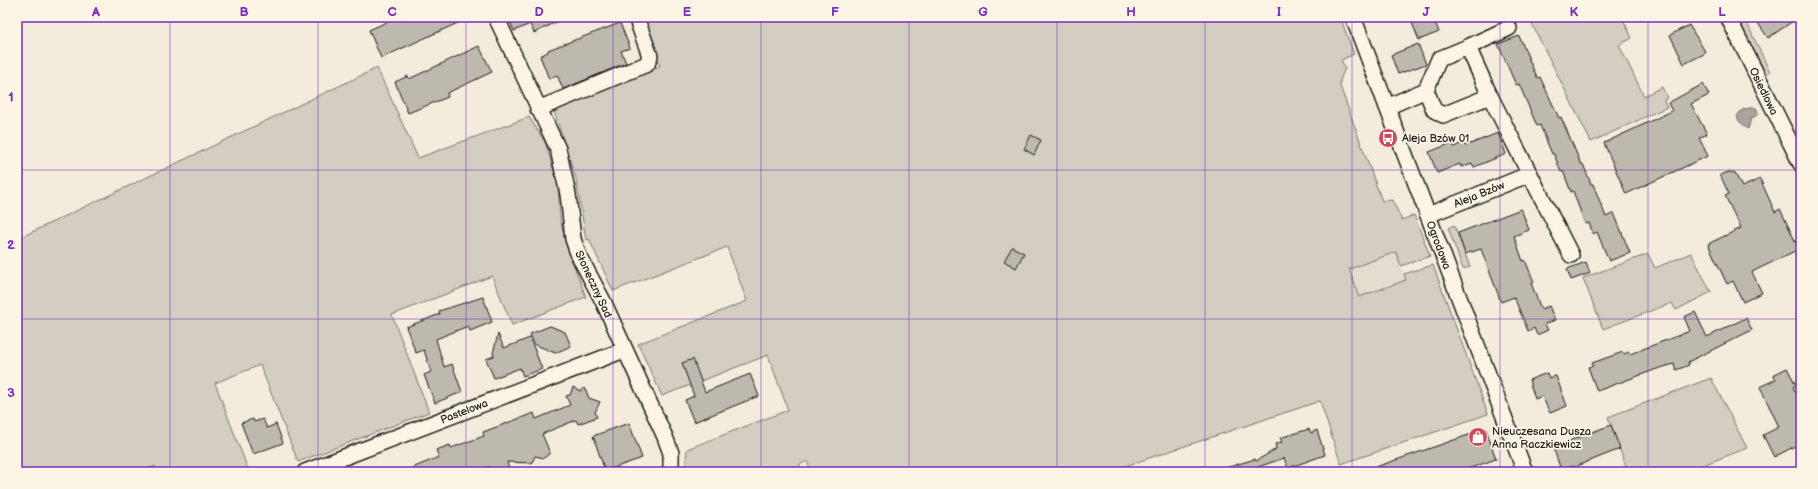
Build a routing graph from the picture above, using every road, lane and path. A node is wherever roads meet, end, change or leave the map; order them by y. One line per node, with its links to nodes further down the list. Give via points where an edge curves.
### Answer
1 (496, 17): 10 (street, Słoneczny Sad)
2 (636, 17): 10 (street, via 650,56 647,64)
3 (1353, 17): 9 (street, Ogrodowa)
4 (1728, 17): 11 (street, Osiedlowa)
5 (1509, 28): 6 (street)
6 (1468, 47): 7 (street, via 1439,59); 8 (street)
7 (1426, 90): 8 (street, via 1434,110 1443,115); 9 (street)
8 (1490, 96): 12 (street)
9 (1386, 107): 13 (street, Ogrodowa)
10 (538, 109): 15 (street, Słoneczny Sad, via 558,149 568,194 573,239 579,256 603,301)
11 (1801, 164)
12 (1530, 174): 13 (street, Aleja Bzów); 14 (street)
13 (1428, 215): 18 (street, Ogrodowa)
14 (1571, 255)
15 (624, 350): 16 (street, Pastelowa); 17 (street, Słoneczny Sad, via 671,452)
16 (305, 472)
17 (671, 472)
18 (1525, 472)

